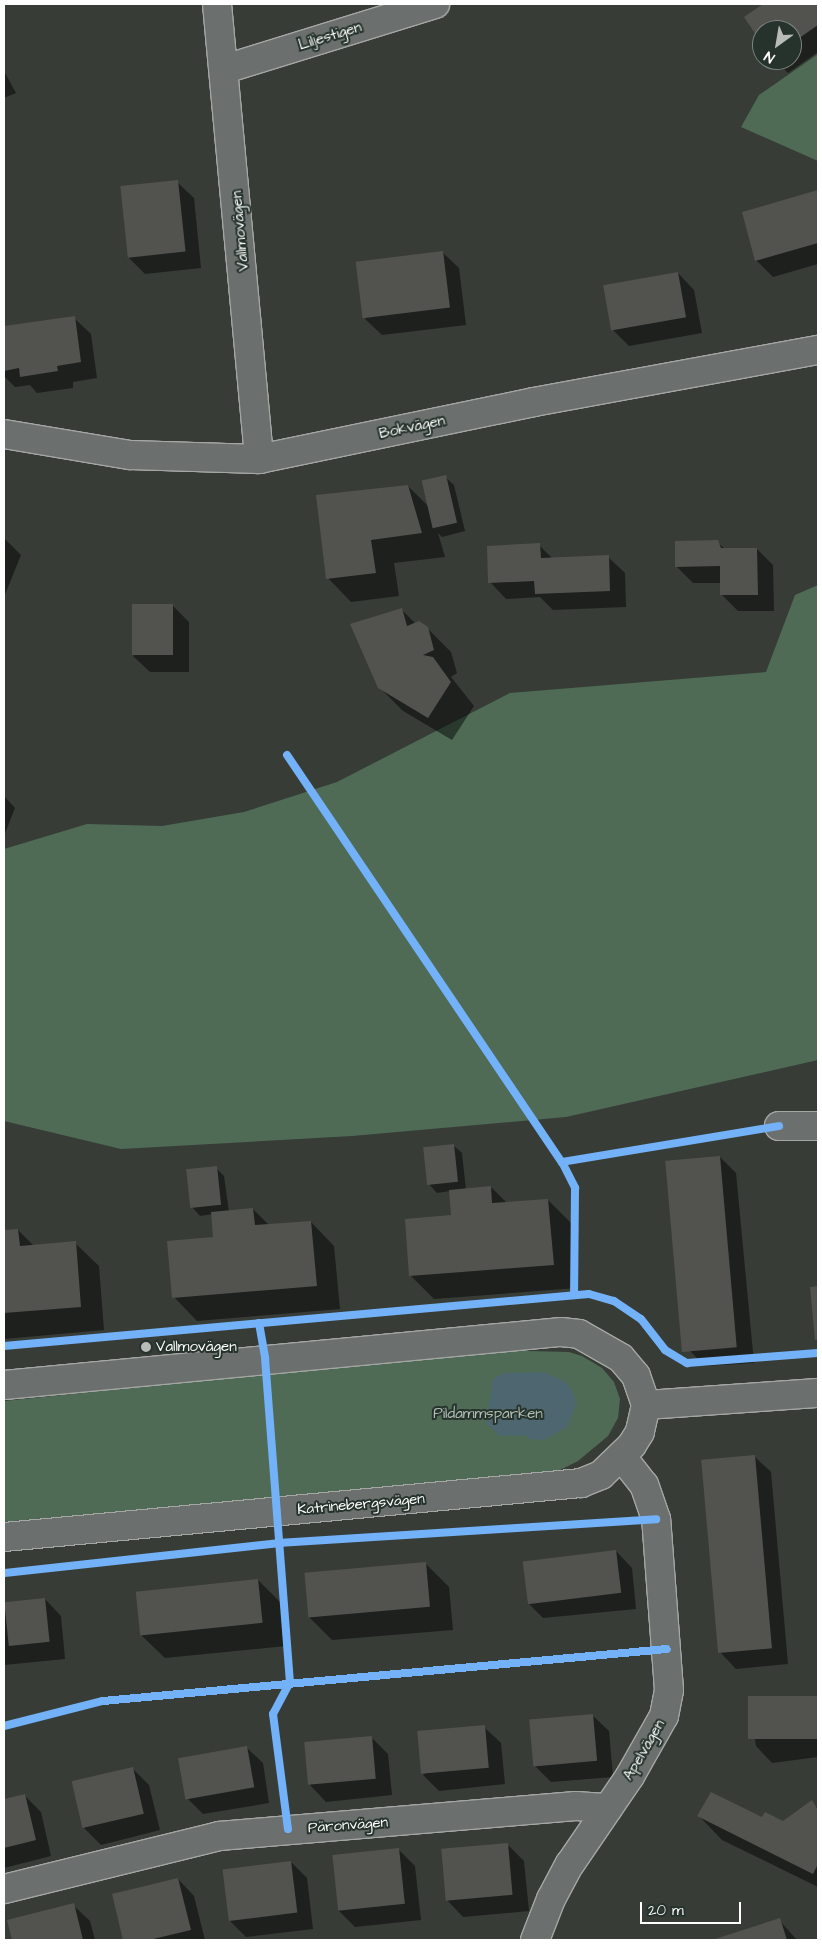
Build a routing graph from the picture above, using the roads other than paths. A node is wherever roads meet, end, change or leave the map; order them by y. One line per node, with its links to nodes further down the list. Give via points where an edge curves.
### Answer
1 (217, 4): 3 (street, Vallmovägen)
2 (435, 4): 3 (street, Liljestigen)
3 (225, 69): 6 (street, Vallmovägen)
4 (818, 350): 6 (street, Bokvägen, via 534,402)
5 (4, 434): 6 (street, Bokvägen, via 130,455)
6 (259, 459)
7 (779, 1126): 8 (street)
8 (818, 1126)
9 (4, 1385): 11 (street, via 561,1332 579,1334 621,1358 636,1376)
10 (818, 1393): 11 (street)
11 (646, 1406): 12 (street, Katrinebergsvägen, via 640,1432)
12 (621, 1456): 13 (street, Katrinebergsvägen, via 601,1475 581,1483); 14 (street, Apelvägen, via 644,1485 656,1519 670,1690 664,1716)
13 (4, 1537)
14 (608, 1808): 15 (street, Päronvägen, via 576,1806 219,1836); 16 (street, Apelvägen, via 551,1898)
15 (4, 1889)
16 (535, 1940)

